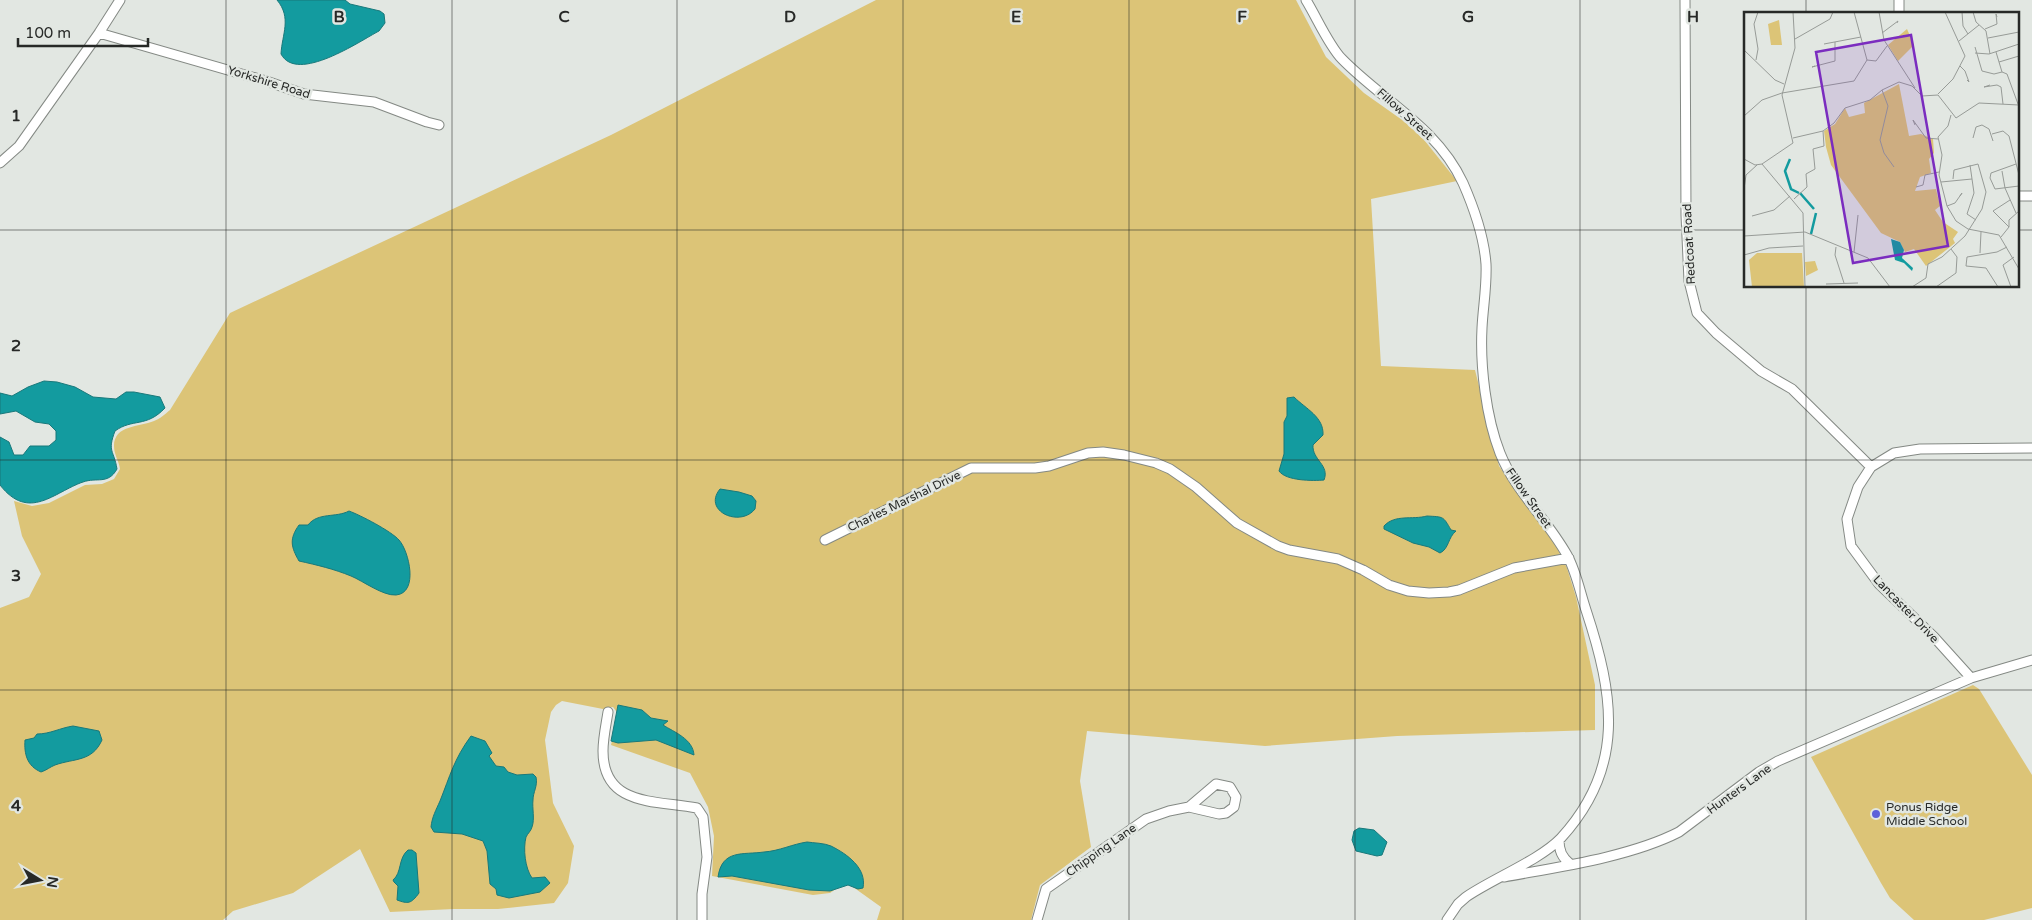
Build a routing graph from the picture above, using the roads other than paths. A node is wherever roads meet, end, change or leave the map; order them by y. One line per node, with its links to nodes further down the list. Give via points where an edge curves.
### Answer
1 (120, 0): 4 (street)
2 (1306, 0): 10 (street, Fillow Street, via 1340,57 1428,133 1463,183 1482,238 1486,264 1482,329 1485,387 1492,424 1509,472)
3 (1685, 0): 8 (street, Redcoat Road, via 1686,215 1689,281 1697,313 1761,371 1792,390)
4 (99, 33): 5 (street, Yorkshire Road, via 229,69 304,94 374,102); 6 (street, via 19,146)
5 (439, 125)
6 (0, 163)
7 (2032, 448): 8 (street, Lancaster Drive, via 1894,452)
8 (1871, 467): 12 (street, Lancaster Drive, via 1858,487 1847,519 1851,546 1878,584 1934,637)
9 (826, 540): 10 (street, Charles Marshal Drive, via 971,468 1035,468 1103,452 1170,469 1237,523 1278,546 1338,559 1408,591 1459,590 1514,568)
10 (1569, 558): 15 (street, Fillow Street, via 1600,660 1610,730 1603,769 1596,785 1582,811)
11 (2032, 660): 12 (street, Hunters Lane)
12 (1971, 678): 16 (street, Hunters Lane, via 1773,764 1666,839)
13 (608, 712): 18 (street, via 603,753 611,783 628,796 697,808 701,812 707,857)
14 (1189, 807): 14 (street, Chipping Lane, via 1226,813 1234,807 1236,797 1230,787 1216,784); 19 (street, Chipping Lane, via 1146,819 1046,889)
15 (1559, 840): 16 (street, via 1563,858); 17 (street, Fillow Street)
16 (1570, 864): 17 (street, Hunters Lane)
17 (1498, 878): 20 (street, Fillow Street, via 1466,897)
18 (702, 920)
19 (1037, 920)
20 (1448, 920)

